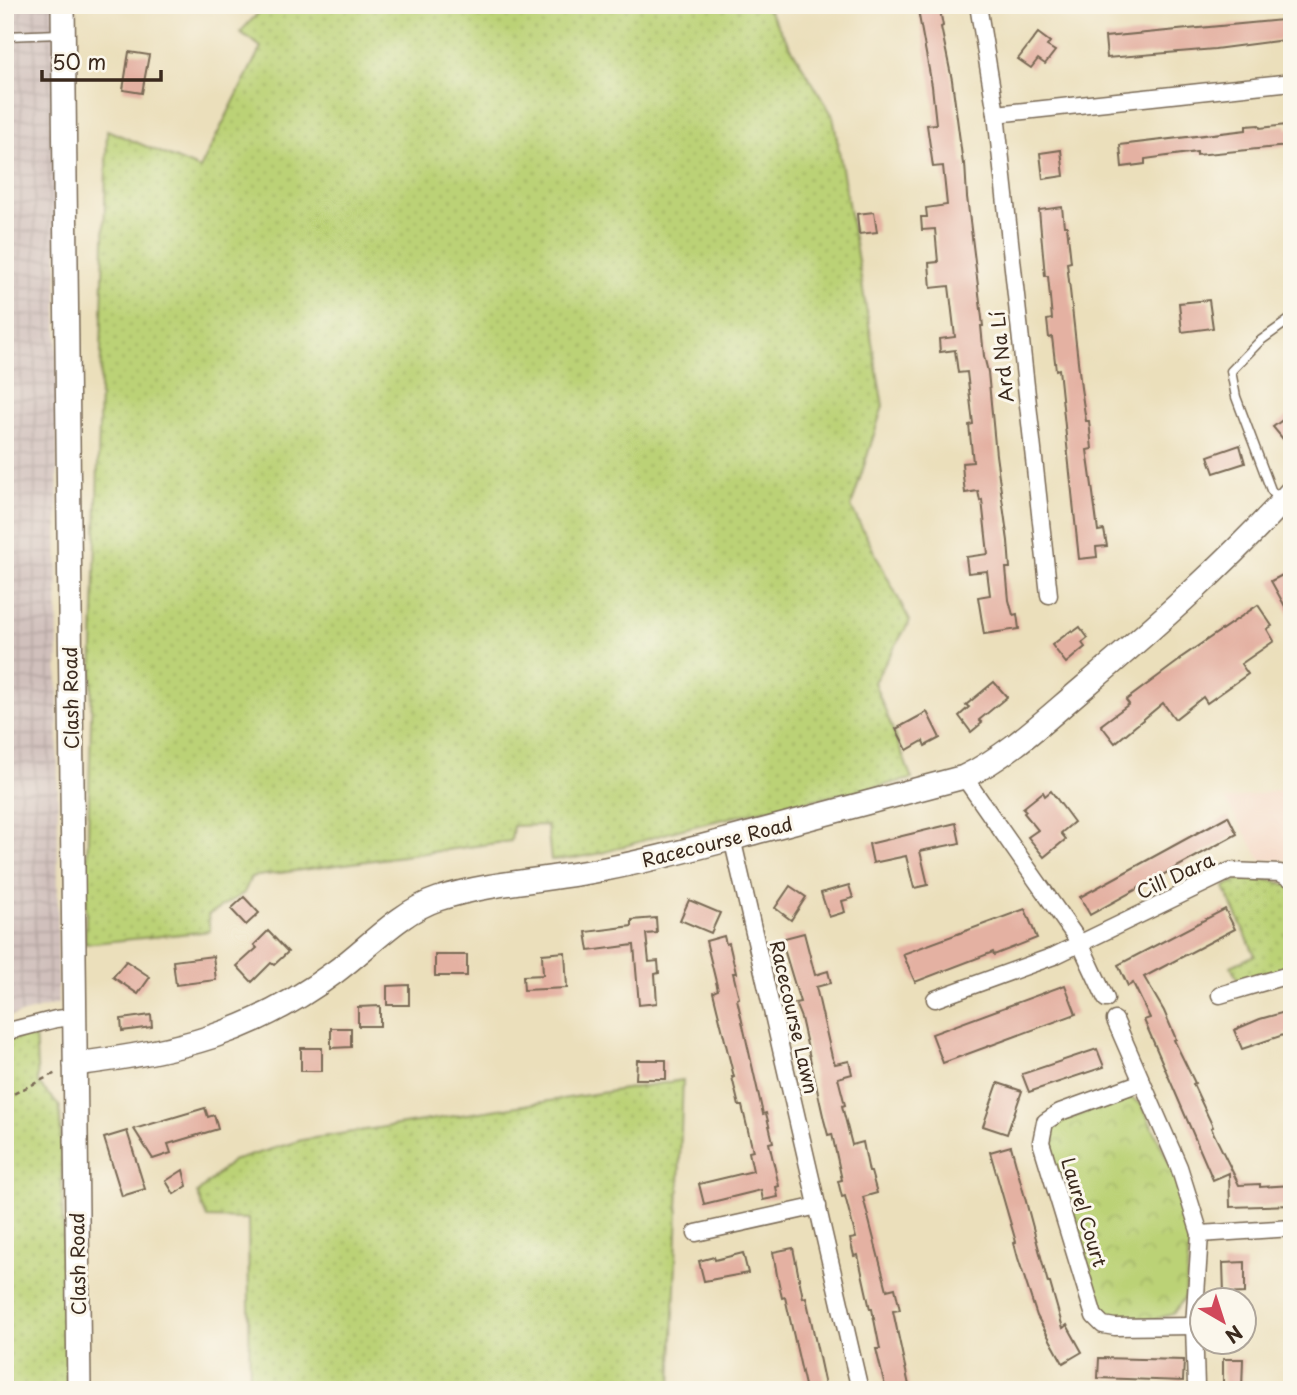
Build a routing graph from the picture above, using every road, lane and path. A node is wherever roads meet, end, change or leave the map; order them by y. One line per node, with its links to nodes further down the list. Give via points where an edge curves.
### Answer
1 (63, 5): 3 (street, Clash Road)
2 (978, 5): 6 (street, Ard Na Lí)
3 (63, 34): 4 (lane); 18 (street, Clash Road)
4 (5, 36)
5 (1292, 82): 6 (street)
6 (996, 114): 9 (street, Ard Na Lí)
7 (1292, 317): 8 (lane, via 1231,371 1236,397 1271,490)
8 (1287, 497): 10 (street, Racecourse Road, via 1192,594 1115,661 1002,755)
9 (1049, 595)
10 (964, 777): 11 (street, Racecourse Road); 13 (street)
11 (732, 838): 21 (street, Racecourse Road, via 604,869 438,899 422,905 335,972 265,1017 170,1049); 24 (street, Racecourse Lawn)
12 (1292, 879): 13 (street, Cill Dara, via 1280,873 1230,871)
13 (1080, 943): 16 (street); 17 (street)
14 (1292, 974): 15 (street)
15 (1220, 995)
16 (934, 999)
17 (1106, 999)
18 (74, 1017): 20 (street); 21 (street, Clash Road)
19 (1115, 1020): 22 (street)
20 (5, 1032)
21 (75, 1064): 23 (path); 32 (street, Clash Road)
22 (1142, 1082): 27 (street, via 1179,1167); 29 (street, Laurel Court, via 1060,1112 1045,1122 1041,1142 1094,1315 1103,1325 1115,1327)
23 (5, 1098)
24 (818, 1206): 26 (street); 33 (street, Racecourse Lawn)
25 (1292, 1228): 27 (street)
26 (696, 1233)
27 (1200, 1234): 28 (street)
28 (1197, 1286)
29 (1188, 1326)
30 (1195, 1356): 31 (street)
31 (1196, 1386)
32 (79, 1390)
33 (860, 1390)

